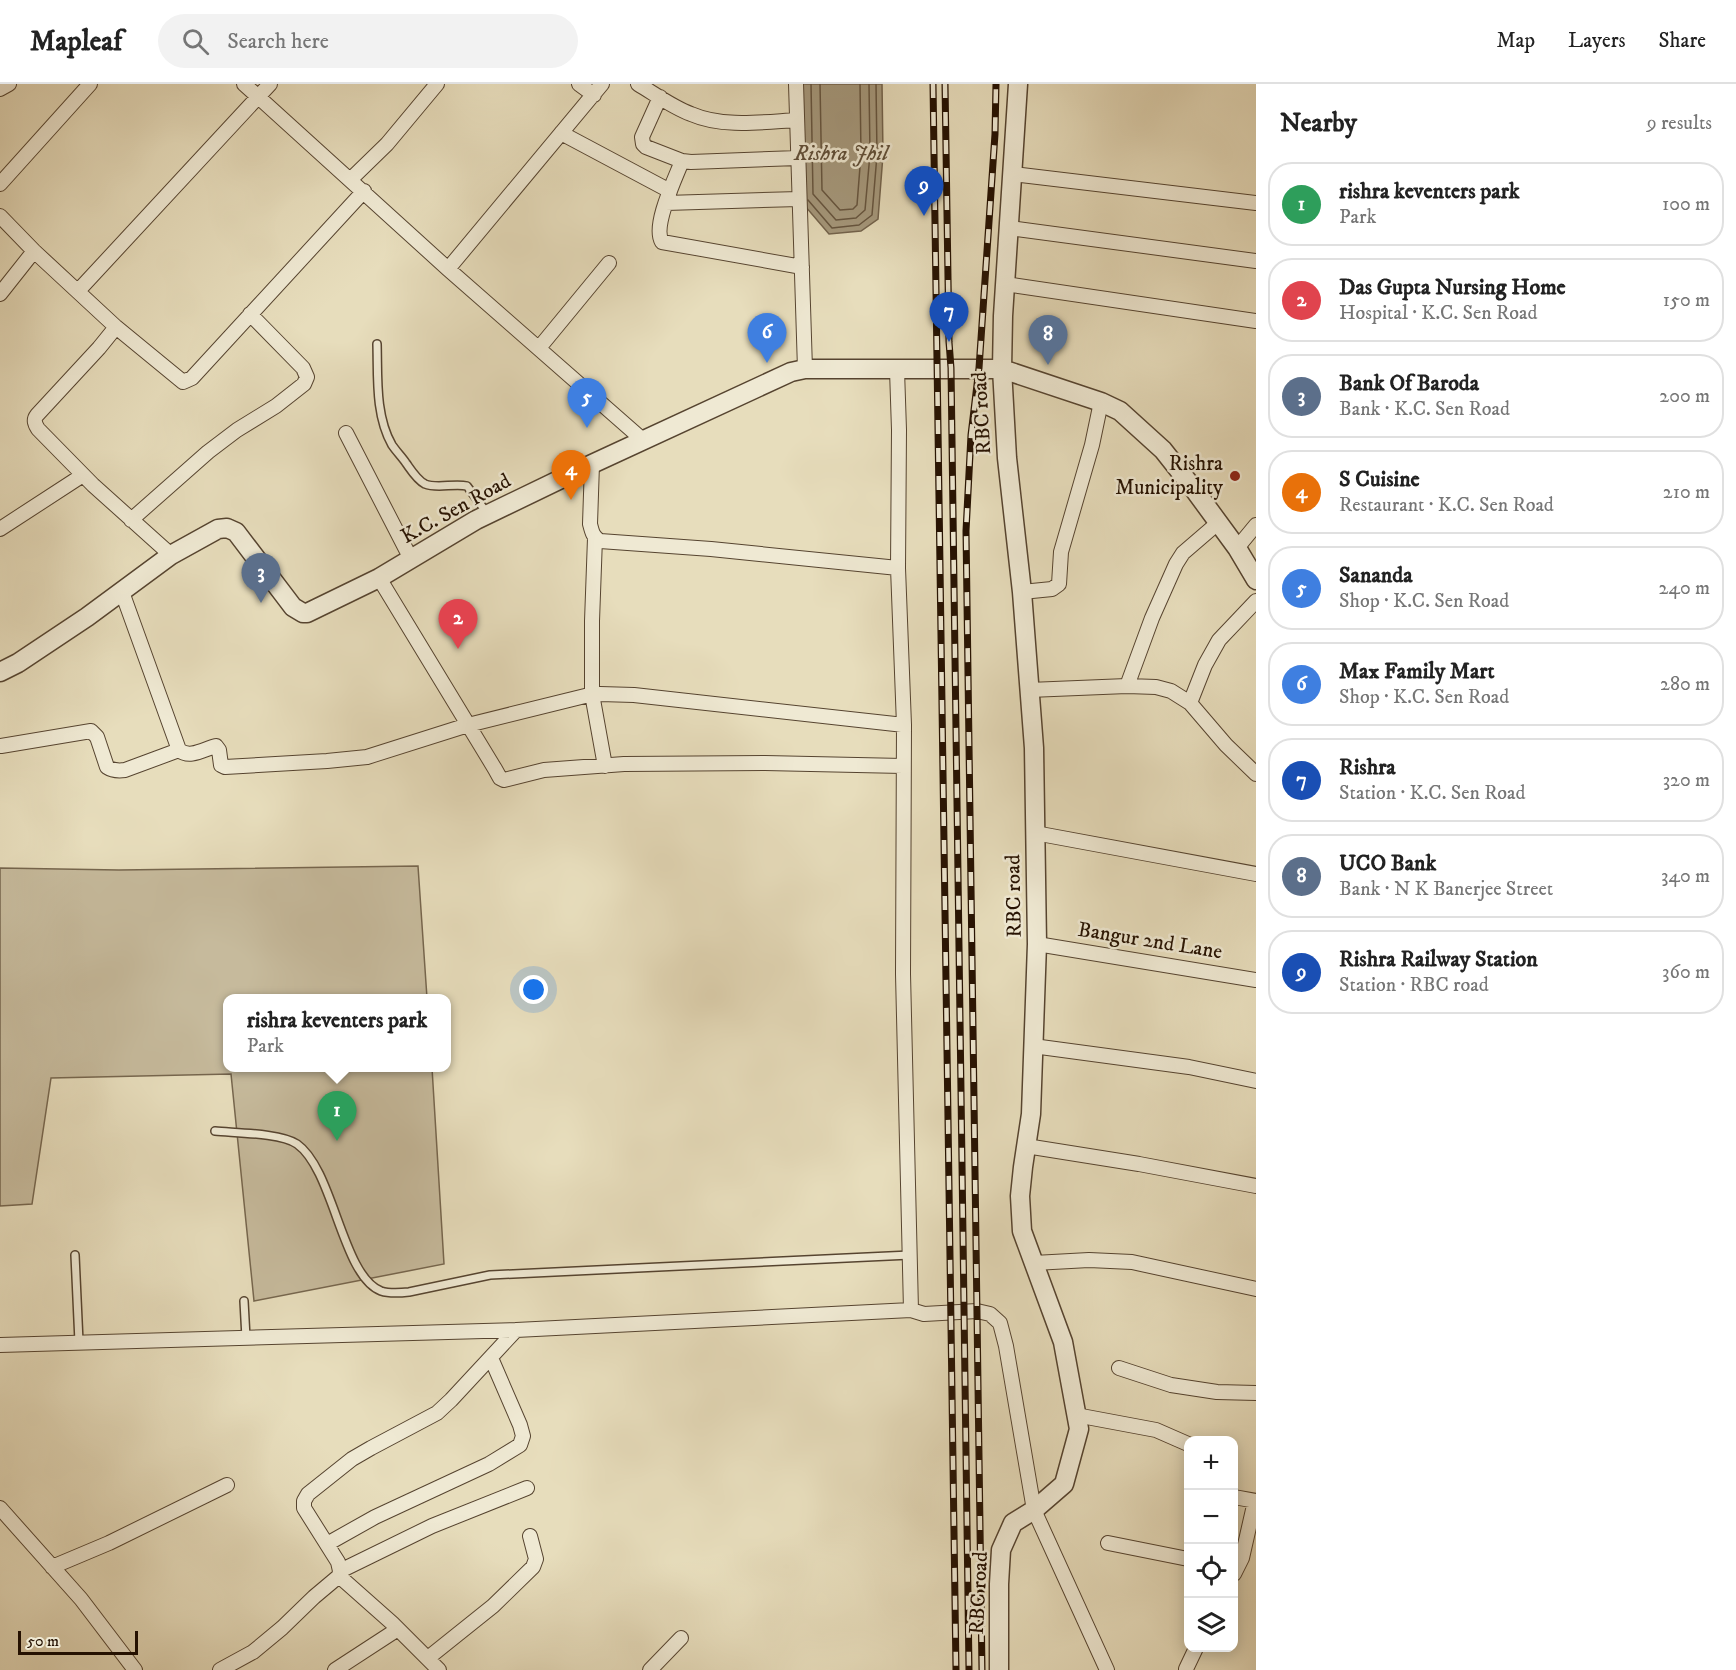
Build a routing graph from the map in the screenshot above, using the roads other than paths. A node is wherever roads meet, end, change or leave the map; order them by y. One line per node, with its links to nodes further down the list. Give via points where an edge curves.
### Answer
1 (9, 84): 10 (street)
2 (90, 84): 20 (street)
3 (244, 84): 12 (street)
4 (270, 84): 12 (street)
5 (437, 84): 19 (street, via 387,144)
6 (579, 84): 11 (street)
7 (639, 84): 13 (street)
8 (796, 84): 14 (street)
9 (1018, 84): 18 (street, RBC road)
10 (0, 89)
11 (598, 89): 15 (street)
12 (257, 97): 19 (street); 33 (street)
13 (660, 97): 14 (street, via 690,114 722,121); 17 (street, via 642,137 643,144)
14 (797, 120): 16 (street)
15 (561, 134): 22 (street); 31 (street)
16 (798, 158): 17 (street); 23 (street)
17 (682, 161): 22 (street)
18 (1013, 174): 24 (street); 26 (street, RBC road)
19 (351, 179): 21 (street)
20 (0, 184)
21 (364, 191): 31 (street); 35 (street)
22 (668, 197): 23 (street); 30 (street, via 659,231 662,242)
23 (800, 199): 30 (street)
24 (1256, 203)
25 (0, 216): 27 (street)
26 (1009, 228): 28 (street); 32 (street, RBC road)
27 (34, 251): 33 (street); 34 (street)
28 (1256, 261)
29 (609, 263): 39 (street)
30 (802, 267): 40 (street)
31 (448, 269): 39 (street)
32 (1005, 284): 36 (street); 41 (street, RBC road)
33 (78, 291): 37 (street)
34 (0, 294)
35 (250, 314): 37 (street, via 192,378 183,382); 49 (street, via 303,368 307,377 304,384 208,452)
36 (1256, 321)
37 (116, 327): 47 (street, via 34,418 38,429)
38 (377, 344): 48 (lane, via 380,406 392,445 424,484 467,486)
39 (539, 348): 45 (street)
40 (805, 369): 42 (street, K.C. Sen Road); 45 (street, K.C. Sen Road)
41 (1002, 369): 42 (street, K.C. Sen Road); 43 (street, K.C. Sen Road); 61 (street, RBC road)
42 (897, 370): 57 (street)
43 (1101, 402): 50 (street, K.C. Sen Road, via 1120,411 1163,450); 61 (street, via 1061,552 1059,584 1052,589)
44 (346, 433): 56 (street)
45 (644, 441): 46 (street, K.C. Sen Road)
46 (592, 465): 48 (street, K.C. Sen Road); 53 (street, via 591,524)
47 (83, 475): 49 (street); 52 (street)
48 (488, 515): 56 (street, K.C. Sen Road)
49 (131, 520): 55 (street)
50 (1219, 522): 54 (street, K.C. Sen Road); 64 (street, via 1176,564)
51 (1256, 525): 54 (street)
52 (0, 529)
53 (595, 538): 57 (street); 66 (street)
54 (1237, 548): 59 (street, K.C. Sen Road)
55 (171, 555): 58 (street, K.C. Sen Road, via 212,531 231,528 293,607 303,613); 60 (street, K.C. Sen Road)
56 (411, 559): 58 (street, K.C. Sen Road)
57 (898, 568): 68 (street)
58 (379, 578): 69 (street)
59 (1256, 580)
60 (122, 592): 63 (street, K.C. Sen Road); 71 (street)
61 (1022, 592): 65 (street, RBC road)
62 (1256, 601): 67 (street, via 1219,640)
63 (0, 672)
64 (1127, 686): 65 (street); 67 (street, via 1171,691)
65 (1029, 690): 75 (street, RBC road)
66 (592, 694): 68 (street, via 634,695); 69 (street); 72 (street)
67 (1190, 703): 74 (street)
68 (904, 725): 73 (street)
69 (468, 726): 71 (street, via 392,750 343,760 228,768 221,765 216,746 191,754); 72 (street, via 504,780 544,771)
70 (1, 746): 71 (street, via 91,731 97,737 107,767 117,771)
71 (179, 750)
72 (605, 766): 73 (street)
73 (903, 766): 85 (street)
74 (1256, 774)
75 (1035, 834): 76 (street); 77 (street, RBC road)
76 (1256, 874)
77 (1037, 944): 78 (street, Bangur 2nd Lane); 79 (street, RBC road)
78 (1256, 980)
79 (1033, 1046): 80 (street); 82 (street, RBC road)
80 (1256, 1081)
81 (215, 1131): 85 (lane, via 275,1137 302,1148 318,1172 357,1265 370,1283 395,1293 490,1275)
82 (1026, 1146): 83 (street); 86 (street, RBC road, via 1020,1196 1022,1232)
83 (1256, 1186)
84 (75, 1255): 92 (lane)
85 (910, 1255): 89 (street)
86 (1034, 1263): 87 (street, via 1132,1262); 97 (street, RBC road, via 1063,1342)
87 (1256, 1289)
88 (244, 1301): 91 (lane)
89 (911, 1310): 90 (street); 104 (street, via 924,1314 977,1311 990,1314 1000,1323)
90 (516, 1330): 91 (street); 94 (street)
91 (246, 1338): 92 (street)
92 (79, 1342): 93 (street)
93 (0, 1345)
94 (491, 1358): 106 (street, via 436,1413 352,1459 308,1494 304,1508); 106 (street, via 520,1425 520,1445)
95 (1119, 1368): 96 (street, via 1172,1385)
96 (1256, 1393)
97 (1076, 1414): 98 (street, via 1156,1430); 104 (street, RBC road, via 1079,1429 1064,1484)
98 (1184, 1442)
99 (227, 1485): 110 (street)
100 (527, 1488): 111 (street, via 432,1526)
101 (1238, 1498): 102 (street)
102 (1255, 1501): 109 (street)
103 (0, 1508): 110 (street)
104 (1034, 1510): 122 (street, RBC road, via 1012,1523 1001,1550); 123 (street)
105 (530, 1536): 115 (street, via 536,1559 533,1568)
106 (327, 1544): 111 (street)
107 (1108, 1544): 108 (street)
108 (1184, 1558)
109 (1238, 1565)
110 (52, 1567): 117 (street)
111 (340, 1573): 112 (street); 118 (street, via 270,1640)
112 (398, 1629): 115 (street); 119 (street)
113 (681, 1638): 121 (street)
114 (1194, 1652): 116 (street)
115 (428, 1658): 120 (street)
116 (1186, 1669)
117 (135, 1670)
118 (220, 1670)
119 (335, 1670)
120 (439, 1670)
121 (650, 1670)
122 (999, 1670)
123 (1107, 1670)

